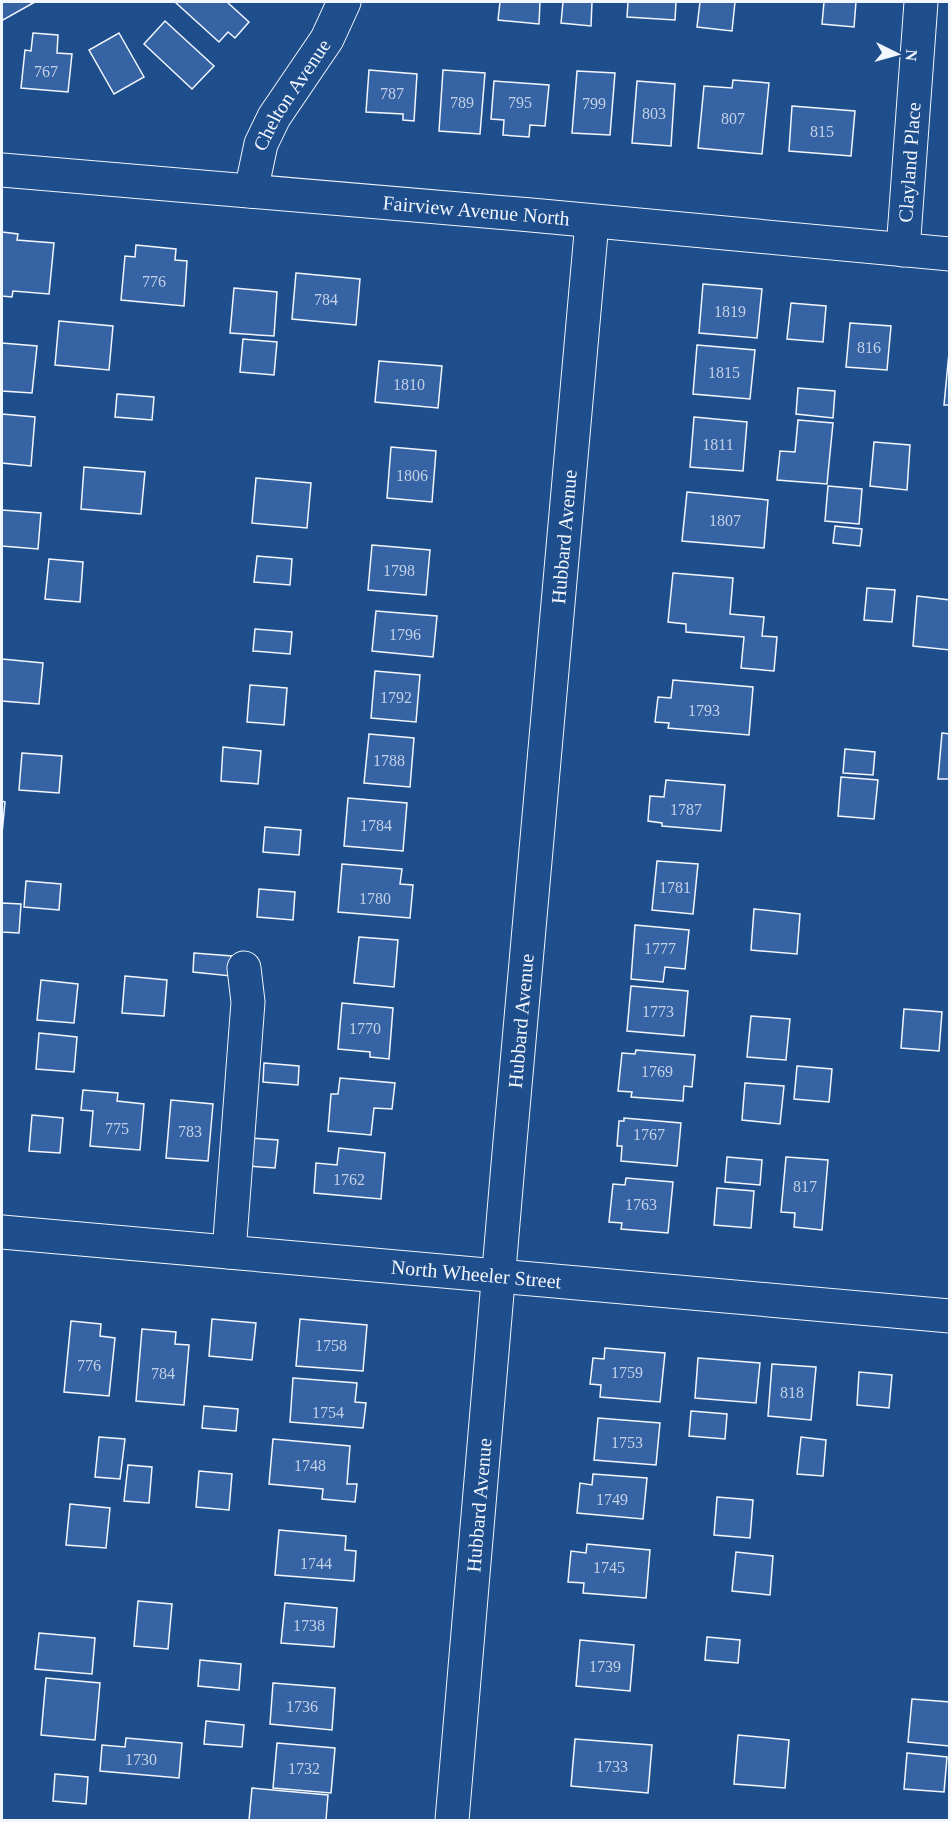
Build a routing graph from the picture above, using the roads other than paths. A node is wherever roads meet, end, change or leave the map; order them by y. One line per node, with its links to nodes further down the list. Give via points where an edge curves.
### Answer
1 (344, 2): 4 (street, Chelton Avenue, via 327,39 274,117 261,144)
2 (921, 2): 6 (street, Clayland Place)
3 (2, 170): 4 (street, Fairview Avenue North)
4 (251, 191): 5 (street, Fairview Avenue North)
5 (592, 222): 6 (street, Fairview Avenue North); 11 (street, Hubbard Avenue)
6 (903, 250): 7 (street, Fairview Avenue North)
7 (950, 254)
8 (244, 968): 10 (street, via 248,1002)
9 (2, 1232): 10 (street, North Wheeler Street)
10 (229, 1252): 11 (street, North Wheeler Street)
11 (498, 1276): 12 (street, North Wheeler Street); 13 (street, Hubbard Avenue)
12 (950, 1316)
13 (452, 1821)

